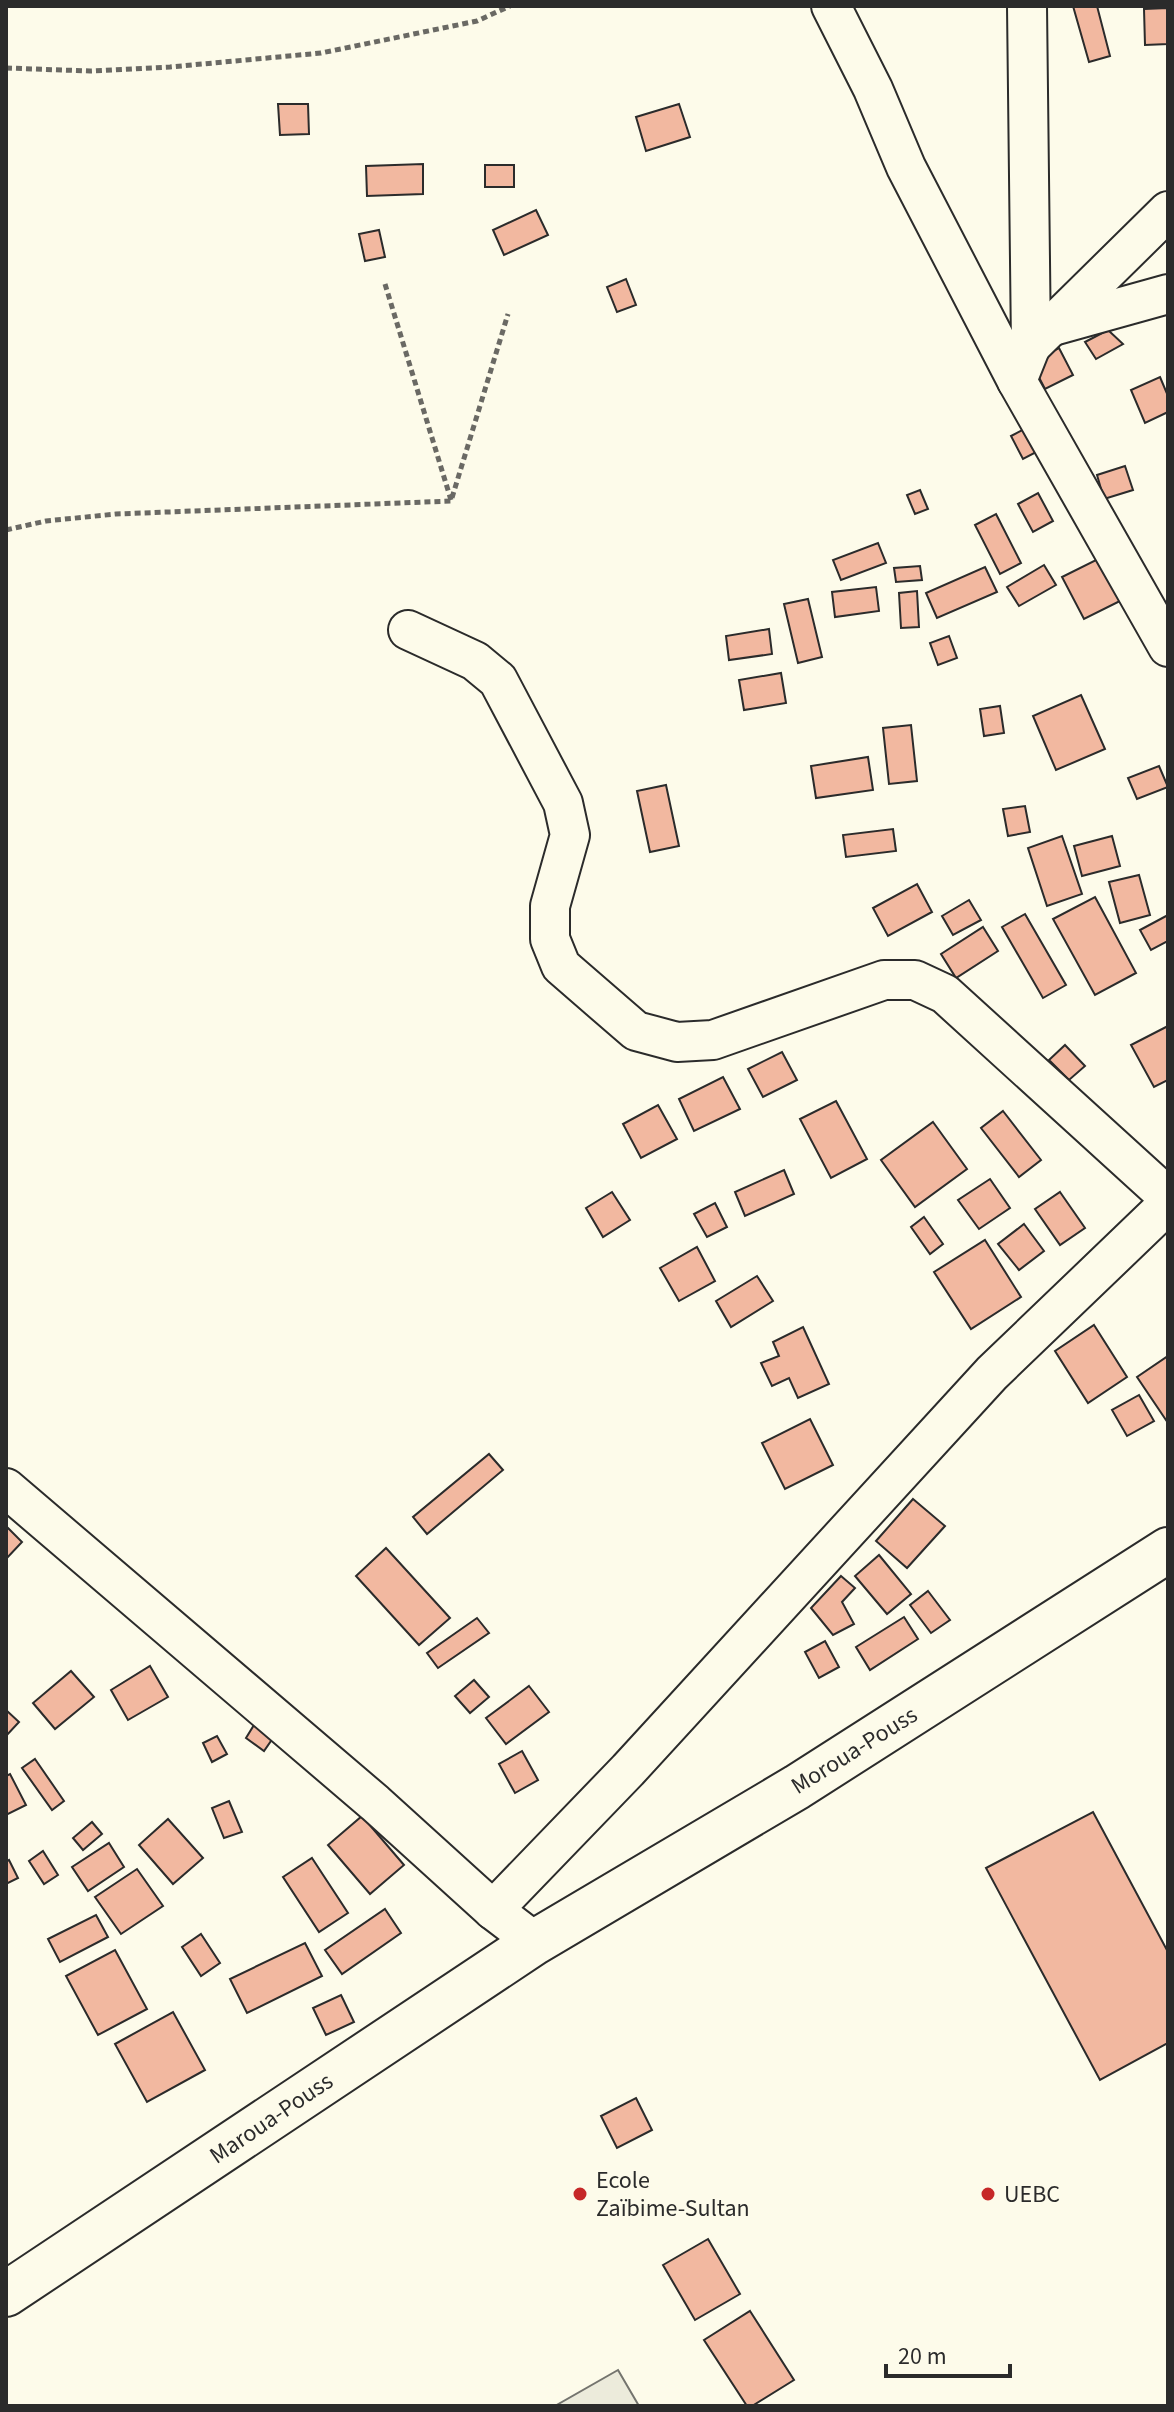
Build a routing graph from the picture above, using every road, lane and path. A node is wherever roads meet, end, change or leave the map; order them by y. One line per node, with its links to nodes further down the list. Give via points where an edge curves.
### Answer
1 (510, 6): 4 (path, via 477,21 321,53 170,67)
2 (831, 6): 10 (street, via 906,167)
3 (1027, 6): 9 (street)
4 (6, 68)
5 (1168, 211): 9 (street)
6 (385, 284): 11 (path)
7 (1168, 294): 9 (street)
8 (508, 314): 11 (path)
9 (1041, 337): 10 (street)
10 (1017, 381): 14 (street)
11 (451, 501): 12 (path, via 116,514)
12 (6, 530)
13 (408, 630): 15 (street, via 475,661 498,680 563,803 570,835 550,906 550,939 561,966 636,1031 677,1042 713,1040 884,980 915,980 945,994)
14 (1168, 647)
15 (1168, 1197)
16 (1168, 1204): 19 (street, via 992,1373)
17 (6, 1488): 19 (street)
18 (1168, 1550): 20 (main road, Moroua-Pouss, via 797,1787)
19 (493, 1910): 20 (street)
20 (535, 1942): 21 (main road, Maroua-Pouss)
21 (6, 2294)

